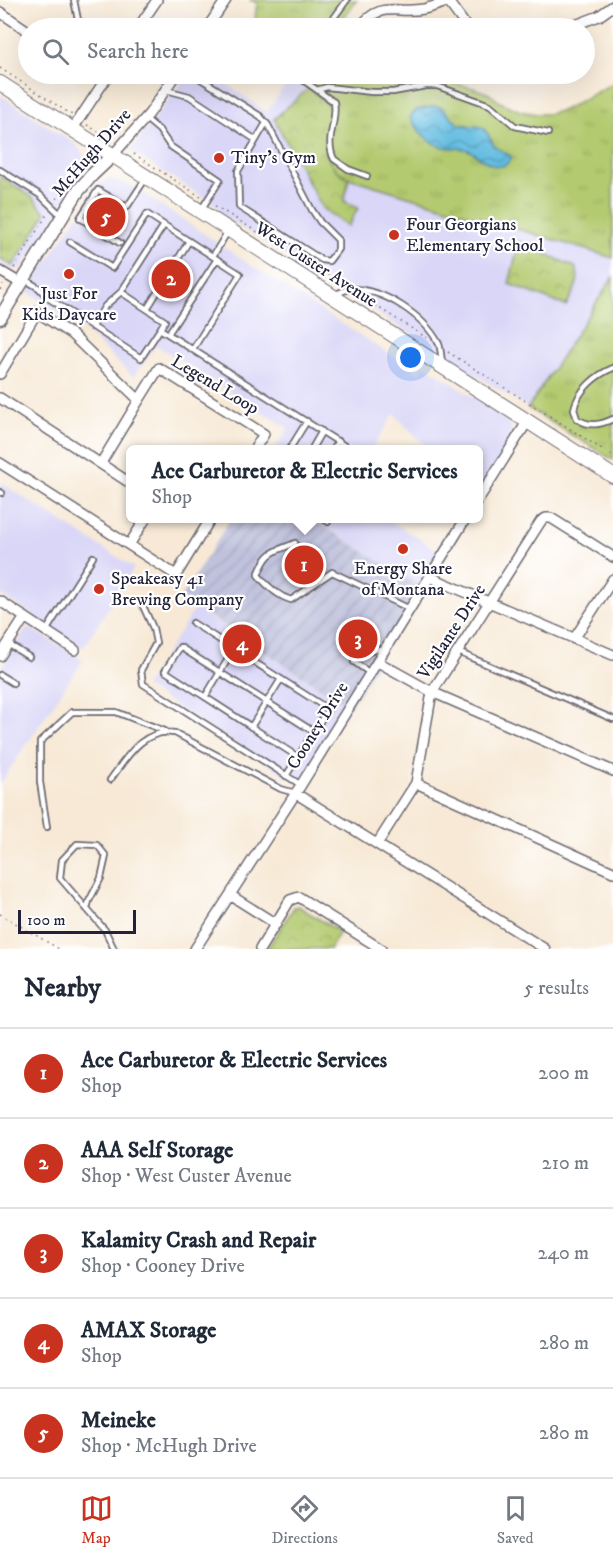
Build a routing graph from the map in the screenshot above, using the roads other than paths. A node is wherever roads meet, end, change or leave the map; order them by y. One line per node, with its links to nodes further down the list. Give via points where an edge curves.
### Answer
1 (74, 0): 8 (lane)
2 (157, 0): 9 (street)
3 (226, 0): 10 (street)
4 (347, 0): 11 (lane)
5 (448, 1): 12 (street, via 424,9 386,8); 13 (street)
6 (613, 6): 14 (street)
7 (0, 12): 15 (street)
8 (78, 18)
9 (145, 18)
10 (214, 18)
11 (334, 18)
12 (369, 18)
13 (462, 18)
14 (594, 18)
15 (18, 24)
16 (0, 83): 24 (main road, West Custer Avenue)
17 (102, 84): 24 (street)
18 (170, 84): 21 (street, McHugh Drive)
19 (209, 84): 25 (lane)
20 (309, 84): 22 (lane)
21 (166, 90): 23 (street, McHugh Drive); 27 (lane, via 189,96)
22 (317, 90): 26 (lane, via 327,87 393,92 437,86 490,105 515,126); 30 (lane, via 334,102 336,110 330,140 334,159)
23 (145, 118): 28 (street, McHugh Drive); 33 (lane, via 170,146 220,180)
24 (73, 123): 28 (main road, West Custer Avenue)
25 (266, 123): 27 (lane); 27 (lane, via 312,210 338,240 331,260 322,260 239,207 238,171)
26 (548, 133)
27 (256, 140)
28 (112, 156): 31 (main road, West Custer Avenue); 32 (street, McHugh Drive)
29 (0, 170): 32 (lane)
30 (367, 176)
31 (146, 178): 33 (main road, West Custer Avenue); 34 (lane, via 127,207 98,190)
32 (64, 212): 34 (lane); 42 (street, McHugh Drive)
33 (200, 212): 36 (main road, West Custer Avenue)
34 (80, 218): 39 (lane)
35 (164, 225): 37 (lane); 38 (lane, via 147,214 112,268); 43 (lane)
36 (228, 231): 40 (lane); 44 (main road, West Custer Avenue)
37 (189, 241): 40 (lane); 45 (lane)
38 (70, 242)
39 (120, 243)
40 (215, 258): 49 (lane); 50 (lane, via 240,274)
41 (0, 271): 42 (street)
42 (23, 282): 46 (street, McHugh Drive); 47 (lane, via 39,288)
43 (121, 292): 45 (lane); 47 (lane, via 105,306)
44 (330, 296): 51 (main road, West Custer Avenue); 51 (lane, via 349,289 395,302 430,331 440,347)
45 (147, 309): 48 (lane, via 165,321)
46 (0, 318)
47 (92, 327): 48 (lane, via 141,358)
48 (160, 329): 49 (lane)
49 (168, 334): 50 (lane)
50 (193, 349): 57 (lane)
51 (443, 368): 58 (main road, West Custer Avenue)
52 (613, 368): 56 (lane, via 596,376 574,409 577,419 589,425)
53 (0, 374): 55 (street, via 37,312 71,334)
54 (0, 398): 67 (street)
55 (139, 400): 61 (street, Legend Loop, via 159,368 264,434); 67 (street)
56 (613, 419)
57 (307, 421): 59 (lane); 62 (lane)
58 (527, 422): 68 (main road, West Custer Avenue); 70 (street)
59 (322, 431): 60 (lane); 63 (lane)
60 (338, 441): 64 (lane); 65 (lane)
61 (257, 445)
62 (292, 445)
63 (314, 445)
64 (335, 445)
65 (344, 445)
66 (0, 463): 75 (street)
67 (100, 463): 69 (street)
68 (613, 476)
69 (126, 480)
70 (483, 484)
71 (143, 523): 75 (street)
72 (208, 523): 75 (street, via 176,574)
73 (464, 523): 78 (street, Cooney Drive)
74 (295, 543): 83 (lane, via 273,551 264,559 258,575 283,598 291,600 332,572)
75 (129, 544)
76 (613, 556): 82 (street, Vigilante Drive, via 546,518)
77 (93, 557): 86 (lane)
78 (430, 577): 82 (street); 83 (street, Cooney Drive)
79 (613, 579): 87 (street)
80 (0, 601): 84 (street)
81 (142, 604): 111 (lane, via 156,643 141,670 143,684)
82 (490, 604): 87 (street); 92 (street, Vigilante Drive)
83 (410, 609): 89 (street, Cooney Drive)
84 (25, 617): 86 (street); 88 (street)
85 (193, 623): 90 (lane)
86 (46, 631): 91 (street)
87 (574, 639): 93 (street)
88 (8, 644): 94 (street); 95 (lane)
89 (387, 647): 96 (street, Cooney Drive); 98 (lane, via 359,654 354,663)
90 (234, 649): 97 (lane); 100 (lane)
91 (75, 650)
92 (458, 652): 102 (street, Vigilante Drive); 105 (lane)
93 (613, 655)
94 (0, 656)
95 (29, 657)
96 (378, 662): 98 (street, Cooney Drive); 102 (street)
97 (220, 673): 103 (lane); 103 (lane, via 180,647 165,671); 104 (lane)
98 (371, 673): 114 (street, Cooney Drive)
99 (0, 675): 101 (lane)
100 (281, 679): 104 (lane); 108 (lane, via 328,709)
101 (13, 683)
102 (432, 692): 110 (street); 113 (street, Vigilante Drive)
103 (205, 697): 106 (lane)
104 (267, 702): 106 (lane); 108 (lane)
105 (613, 719)
106 (251, 727): 109 (lane)
107 (165, 731): 112 (lane, via 152,735 132,750); 114 (lane, via 281,789); 115 (lane, via 116,712 72,712 40,742)
108 (314, 732): 109 (lane)
109 (298, 757): 111 (lane)
110 (613, 771)
111 (286, 776): 114 (lane)
112 (110, 780)
113 (416, 783): 116 (street, Vigilante Drive); 117 (street)
114 (298, 789): 116 (street); 118 (street, Cooney Drive)
115 (46, 827)
116 (377, 844): 125 (street)
117 (613, 872)
118 (230, 895): 120 (street); 122 (street, Cooney Drive)
119 (87, 909): 119 (lane, via 106,856 97,845 76,844 62,860 60,878); 121 (lane, via 105,930)
120 (276, 924): 123 (street); 124 (street, via 290,900 299,897)
121 (114, 949)
122 (195, 949)
123 (261, 949)
124 (381, 949)
125 (545, 949)

